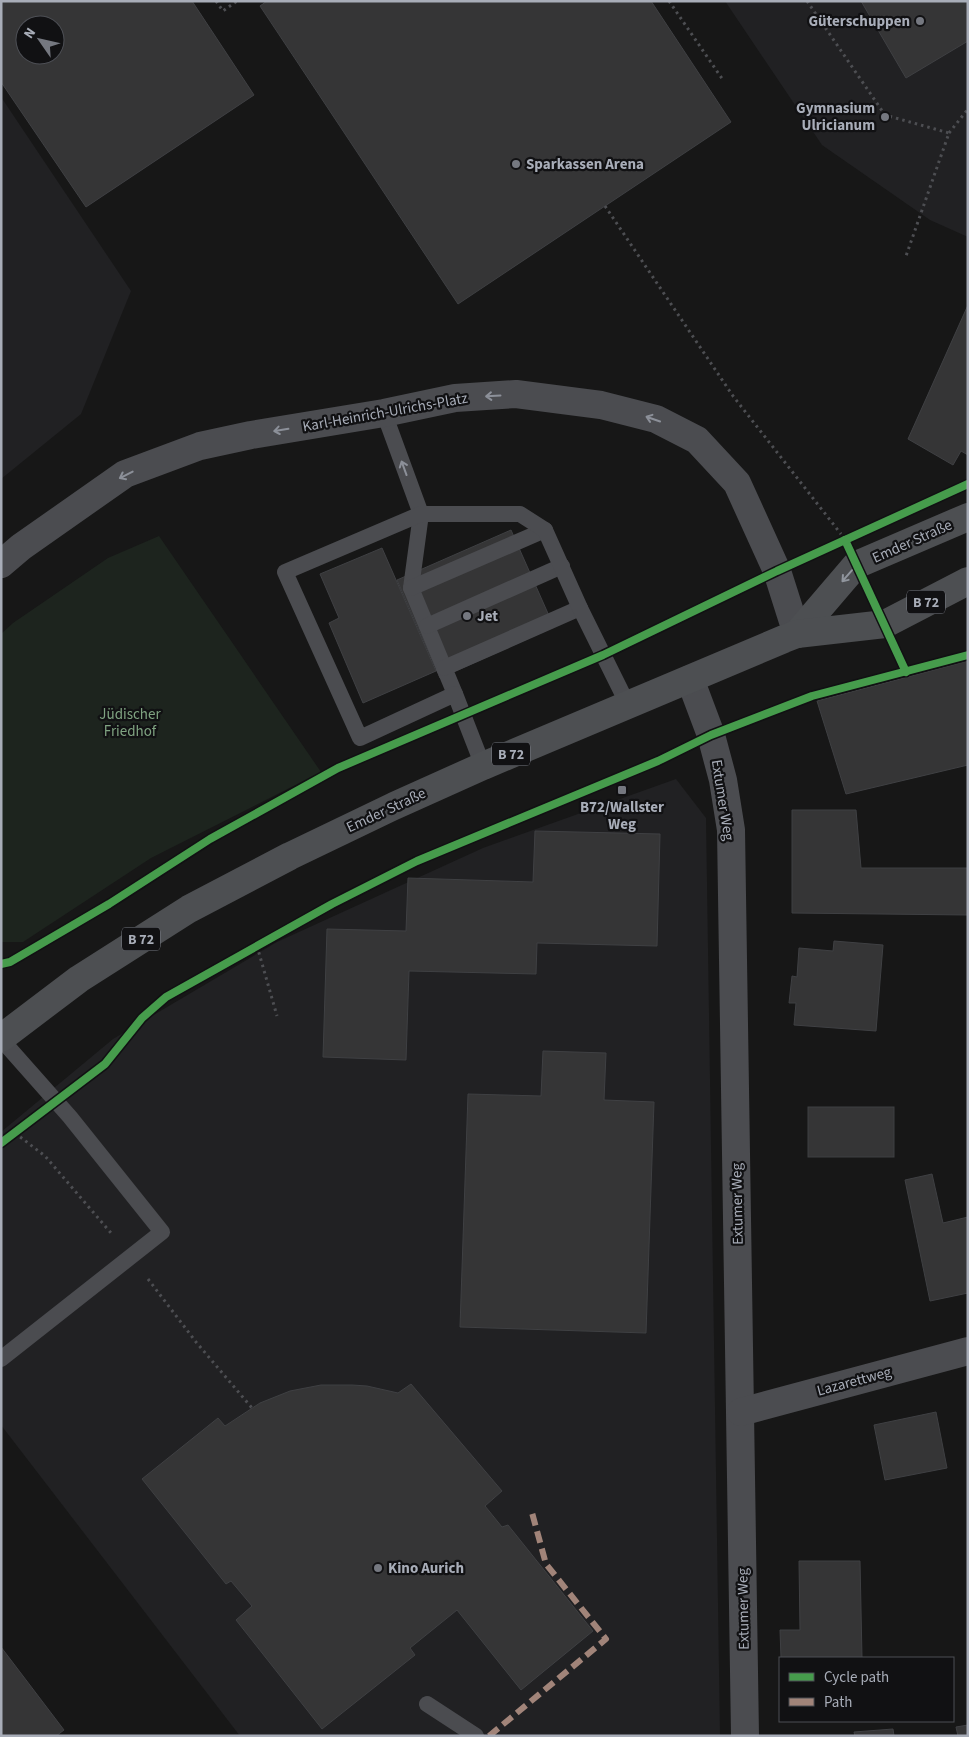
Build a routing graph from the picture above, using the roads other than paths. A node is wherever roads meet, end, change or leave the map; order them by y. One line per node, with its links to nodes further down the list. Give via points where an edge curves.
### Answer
1 (384, 413): 2 (lane, one-way to 1); 5 (street, Karl-Heinrich-Ulrichs-Platz, one-way to 5, via 200,446 125,474); 11 (street, Karl-Heinrich-Ulrichs-Platz, one-way to 1, via 777,571 737,483 697,440 656,419 601,405 516,394 455,398)
2 (421, 514): 4 (lane, via 520,514); 8 (lane); 14 (lane, via 285,572 360,738)
3 (968, 517): 11 (main road, Emder Straße / B 72, one-way to 11, via 856,565)
4 (545, 530): 6 (lane); 8 (lane)
5 (1, 564)
6 (562, 566): 9 (lane); 10 (lane)
7 (968, 581): 11 (main road, Emder Straße / B 72, via 885,624)
8 (411, 588): 10 (lane)
9 (580, 608): 12 (lane); 15 (lane)
10 (427, 626): 12 (lane)
11 (797, 634): 13 (main road, Emder Straße / B 72)
12 (444, 668): 14 (lane)
13 (690, 678): 15 (main road, Emder Straße / B 72); 20 (street, Extumer Weg, via 711,735 731,830)
14 (455, 694): 16 (lane)
15 (628, 705): 16 (main road, Emder Straße / B 72)
16 (483, 766): 17 (main road, Emder Straße / B 72, via 307,848 189,909 79,979)
17 (1, 1038): 19 (lane, via 70,1117 162,1232)
18 (968, 1351): 20 (street, Lazarettweg)
19 (1, 1359)
20 (741, 1412): 23 (street, Extumer Weg)
21 (426, 1704): 22 (lane)
22 (476, 1736)
23 (745, 1736)

